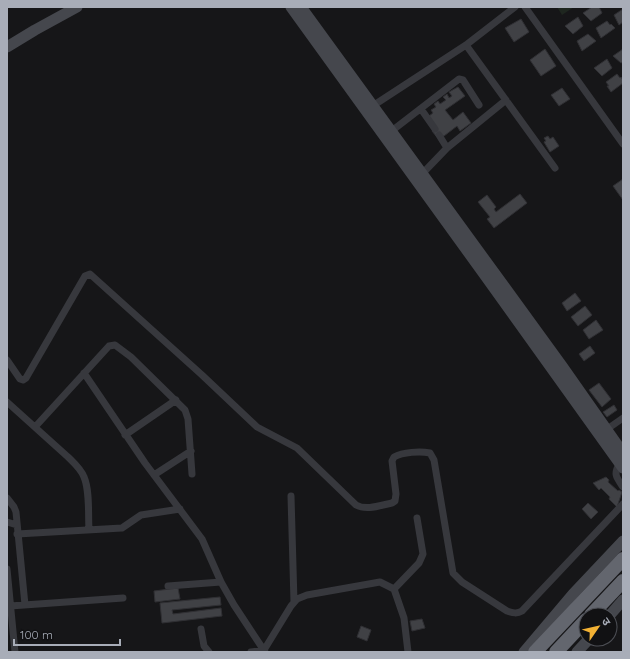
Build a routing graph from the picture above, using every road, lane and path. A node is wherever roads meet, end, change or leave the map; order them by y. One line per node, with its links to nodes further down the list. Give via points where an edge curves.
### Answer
1 (77, 7): 7 (street)
2 (291, 7): 10 (street)
3 (301, 7): 10 (street)
4 (515, 7): 6 (street)
5 (525, 7): 13 (street)
6 (466, 45): 8 (street); 10 (street)
7 (7, 47)
8 (506, 100): 14 (street); 15 (street)
9 (479, 105): 11 (street, via 463,80 459,79)
10 (369, 108): 12 (street)
11 (421, 109): 12 (street); 14 (street)
12 (387, 134): 16 (street); 23 (street, via 444,218)
13 (623, 144)
14 (447, 148): 16 (street)
15 (555, 168)
16 (422, 174): 23 (street)
17 (7, 360): 32 (street, via 20,380 26,378 85,276 90,274 257,427 297,448 360,508 395,501 392,461 394,457 430,453 434,460 453,573 462,582 512,613 522,611)
18 (84, 373): 19 (street, via 109,346 115,345); 22 (street); 24 (street)
19 (176, 400): 24 (street); 25 (street, via 185,410 188,419)
20 (7, 402): 22 (street)
21 (623, 418): 23 (street)
22 (35, 427): 37 (street, via 84,475 87,485)
23 (603, 432): 26 (street)
24 (126, 435): 28 (street)
25 (191, 451): 27 (street); 28 (street)
26 (622, 461): 29 (street, via 616,474)
27 (192, 474)
28 (154, 475): 33 (street)
29 (623, 487)
30 (291, 496): 47 (street)
31 (7, 498): 36 (street, via 14,507)
32 (623, 504)
33 (180, 510): 37 (street, via 141,515 122,528); 43 (street, via 202,539)
34 (417, 518): 45 (street, via 422,554 419,563)
35 (7, 522): 36 (street)
36 (17, 525): 38 (street)
37 (89, 530): 38 (street)
38 (17, 534): 49 (street)
39 (623, 541): 58 (street, via 573,594)
40 (623, 559): 59 (highway)
41 (7, 569): 48 (street)
42 (623, 581): 50 (highway)
43 (221, 582): 44 (street); 53 (street)
44 (168, 586)
45 (394, 589): 47 (street, via 380,582 307,595); 57 (street, via 404,618)
46 (123, 598): 49 (street)
47 (294, 602): 53 (street)
48 (10, 606): 49 (street); 54 (street)
49 (25, 606)
50 (599, 607)
51 (201, 629): 55 (street, via 204,646)
52 (578, 629): 60 (highway)
53 (265, 651): 56 (street)
54 (15, 652)
55 (208, 652)
56 (251, 652)
57 (408, 652)
58 (524, 652)
59 (536, 652)
60 (556, 652)

